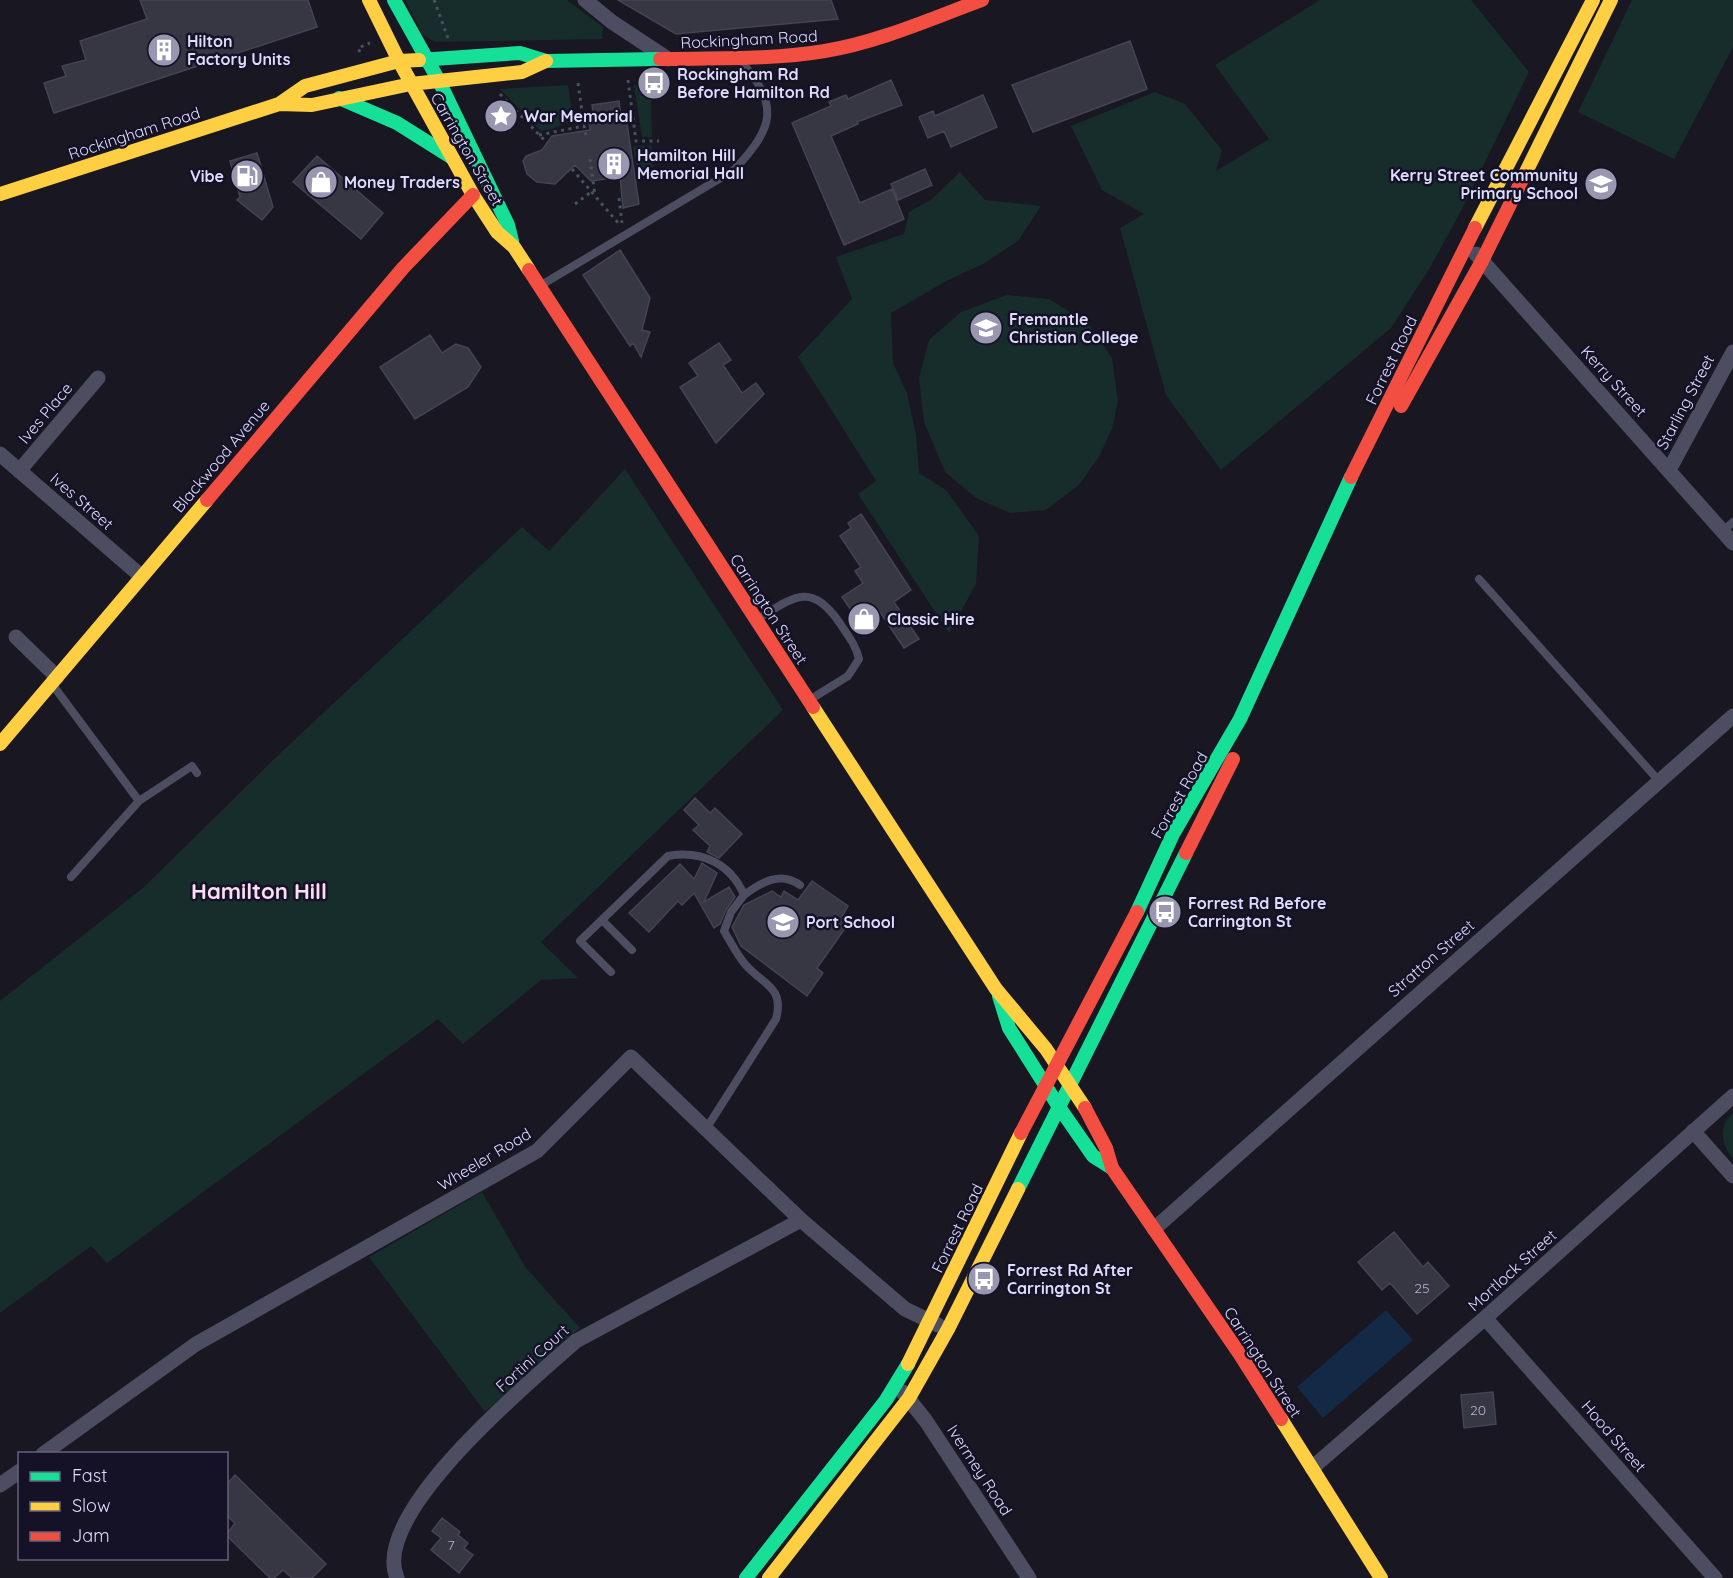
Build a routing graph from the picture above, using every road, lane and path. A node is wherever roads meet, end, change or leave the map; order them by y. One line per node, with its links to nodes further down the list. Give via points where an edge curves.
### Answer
1 (369, 0): 12 (main road, Carrington Street)
2 (394, 0): 9 (main road, Carrington Street)
3 (434, 0): 8 (path)
4 (585, 0): 11 (street)
5 (982, 0): 10 (main road, Rockingham Road, via 881,38 824,51)
6 (1593, 0): 35 (main road, Forrest Road)
7 (1611, 0): 37 (main road, Forrest Road)
8 (446, 33)
9 (425, 58): 12 (main road, Rockingham Road); 13 (main road, Rockingham Road, via 520,53); 15 (main road, Carrington Street)
10 (738, 58): 11 (main road, Rockingham Road); 38 (lane, via 766,94 766,127 756,147 734,170 692,198)
11 (669, 59): 13 (main road, Rockingham Road)
12 (399, 61): 17 (main road, Carrington Street); 20 (main road, Rockingham Road, via 305,86)
13 (546, 61): 15 (main road, Rockingham Road, via 522,72)
14 (628, 80): 24 (path, via 636,141)
15 (439, 81): 17 (main road, Rockingham Road); 36 (main road, Carrington Street, via 508,225)
16 (578, 83): 21 (path)
17 (411, 84): 19 (main road, Rockingham Road); 26 (main road, Carrington Street)
18 (492, 86): 22 (path)
19 (339, 98): 20 (main road, Rockingham Road, via 312,105); 26 (main road, via 386,115)
20 (279, 104): 30 (main road, Rockingham Road)
21 (584, 126): 22 (path); 23 (path)
22 (539, 135): 25 (path)
23 (586, 135)
24 (659, 141)
25 (547, 143)
26 (451, 157): 31 (main road, Carrington Street)
27 (590, 159): 32 (path)
28 (572, 169): 29 (path)
29 (591, 192): 32 (path); 34 (path)
30 (0, 194)
31 (472, 195): 36 (main road, Carrington Street, via 497,232); 45 (main road, Blackwood Avenue, via 403,268)
32 (595, 196): 33 (path, via 622,225)
33 (619, 198)
34 (575, 204)
35 (1467, 244): 37 (street, Kerry Street); 63 (main road, Forrest Road, via 1323,534 1240,719 1173,834 1147,893)
36 (514, 247): 38 (main road, Carrington Street)
37 (1482, 261): 42 (street, Kerry Street); 65 (main road, Forrest Road, via 1336,532 1275,676)
38 (540, 285): 47 (main road, Carrington Street)
39 (1733, 352): 42 (street, Starling Street)
40 (98, 378): 43 (street, Ives Place)
41 (0, 454): 43 (street, Ives Street)
42 (1670, 470): 44 (street, Kerry Street)
43 (19, 471): 45 (street, Ives Street)
44 (1730, 532)
45 (141, 576): 49 (main road, Blackwood Avenue)
46 (1479, 579): 54 (lane)
47 (757, 620): 50 (main road, Carrington Street); 50 (lane, via 792,598 807,596 828,607 857,649 859,659 848,676)
48 (16, 637): 49 (street)
49 (54, 680): 52 (main road, Blackwood Avenue); 55 (lane)
50 (809, 701): 62 (main road, Carrington Street)
51 (1733, 716): 54 (street, Stratton Street)
52 (0, 744)
53 (197, 773): 55 (lane, via 192,766)
54 (1659, 782): 73 (street, Stratton Street)
55 (139, 801): 56 (lane)
56 (71, 877)
57 (800, 885): 58 (lane, via 780,878 762,882)
58 (744, 895): 59 (lane, via 727,867 682,853 668,856); 68 (lane, via 723,931 745,963 778,996 779,1006 776,1019)
59 (602, 920): 60 (lane); 61 (lane, via 579,941)
60 (632, 950)
61 (611, 972)
62 (996, 988): 63 (main road, Carrington Street); 64 (main road, Carrington Street, via 1009,1028)
63 (1055, 1064): 64 (main road, Forrest Road); 65 (main road, Carrington Street)
64 (1045, 1083): 67 (main road, Carrington Street); 75 (main road, Forrest Road)
65 (1070, 1086): 67 (main road, Forrest Road); 70 (main road, Carrington Street, via 1108,1148)
66 (1733, 1095): 69 (street, Mortlock Street)
67 (1059, 1107): 70 (main road, Carrington Street, via 1093,1156); 76 (main road, Forrest Road)
68 (706, 1129): 72 (street, Wheeler Road); 79 (street, Wheeler Road, via 631,1057 537,1151 196,1344)
69 (1693, 1131): 71 (street); 74 (street, Mortlock Street)
70 (1112, 1168): 73 (main road, Carrington Street)
71 (1733, 1176)
72 (801, 1220): 75 (street, Wheeler Road, via 905,1309); 83 (street, Fortini Court, via 596,1329 550,1364 455,1454 427,1486 407,1516 397,1545)
73 (1154, 1229): 80 (main road, Carrington Street)
74 (1485, 1318): 80 (street, Mortlock Street); 88 (street, Hood Street)
75 (929, 1321): 76 (street, Wheeler Road); 77 (main road, Forrest Road)
76 (948, 1329): 78 (main road, Forrest Road)
77 (896, 1386): 78 (street, Ivermey Road); 84 (main road, Forrest Road)
78 (909, 1398): 85 (main road, Forrest Road); 86 (street, Ivermey Road)
79 (47, 1452)
80 (1312, 1468): 87 (main road, Carrington Street)
81 (18, 1472): 82 (street)
82 (0, 1485)
83 (397, 1578)
84 (746, 1578)
85 (769, 1578)
86 (1029, 1578)
87 (1382, 1578)
88 (1715, 1578)

